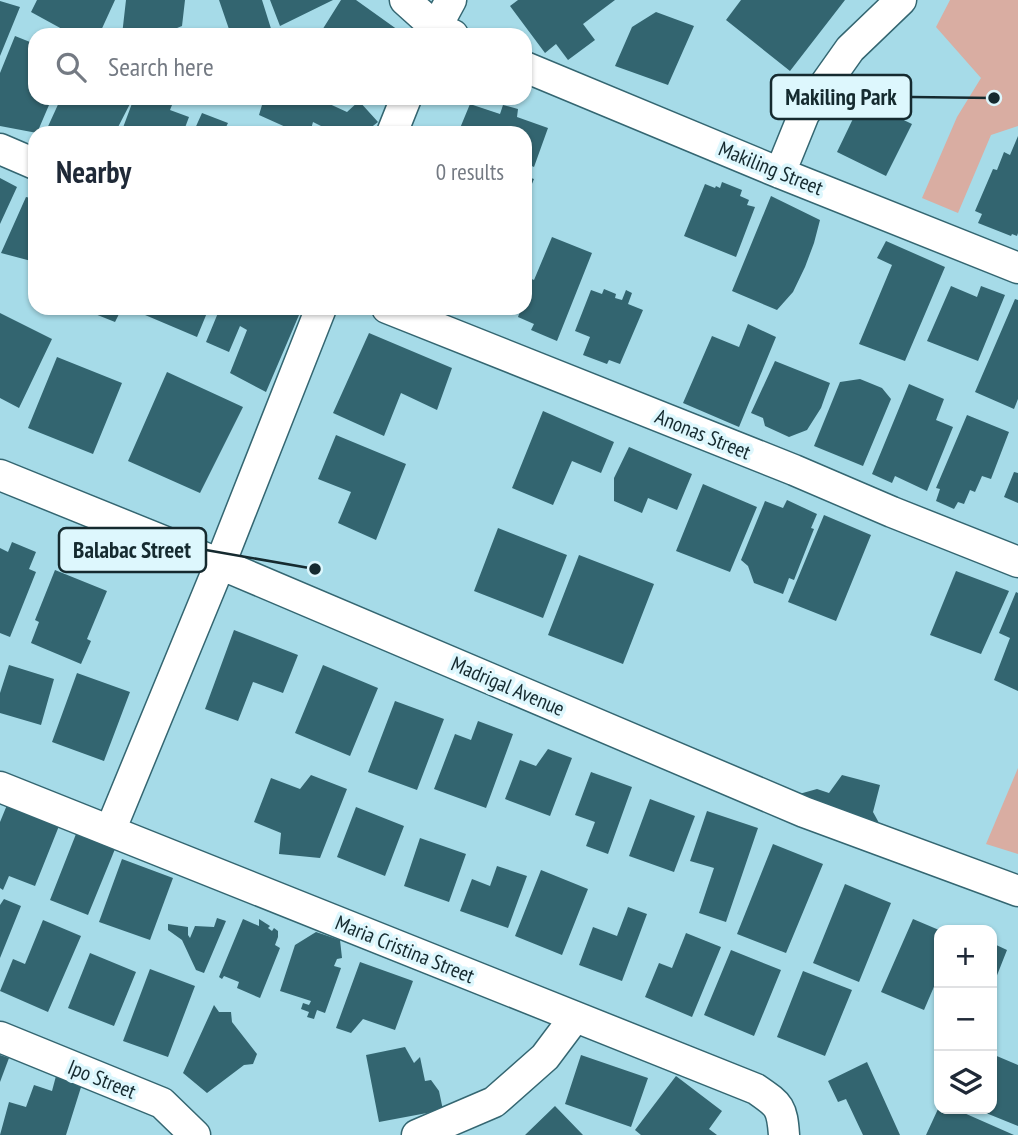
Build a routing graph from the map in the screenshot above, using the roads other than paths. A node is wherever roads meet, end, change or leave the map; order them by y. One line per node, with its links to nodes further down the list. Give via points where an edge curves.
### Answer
1 (405, 0): 4 (street)
2 (451, 0): 5 (street)
3 (901, 0): 11 (street, via 850,49 804,114)
4 (436, 28)
5 (441, 28)
6 (532, 69): 11 (street, Makiling Street)
7 (403, 105): 8 (street)
8 (395, 126)
9 (0, 149): 10 (street)
10 (28, 161)
11 (780, 173): 12 (street, Makiling Street)
12 (1018, 268)
13 (318, 315): 17 (street)
14 (405, 315): 16 (street, Anonas Street)
15 (0, 475): 17 (street, Madrigal Avenue)
16 (1018, 562)
17 (220, 564): 19 (street); 20 (street, Madrigal Avenue, via 804,812)
18 (0, 787): 19 (street, Maria Cristina Street)
19 (110, 831): 21 (street, Maria Cristina Street)
20 (1018, 891)
21 (575, 1017): 24 (street, via 545,1057 494,1102); 25 (street, Maria Cristina Street, via 756,1089 776,1103)
22 (0, 1037): 23 (street, Ipo Street, via 162,1104)
23 (195, 1135)
24 (417, 1135)
25 (784, 1135)

